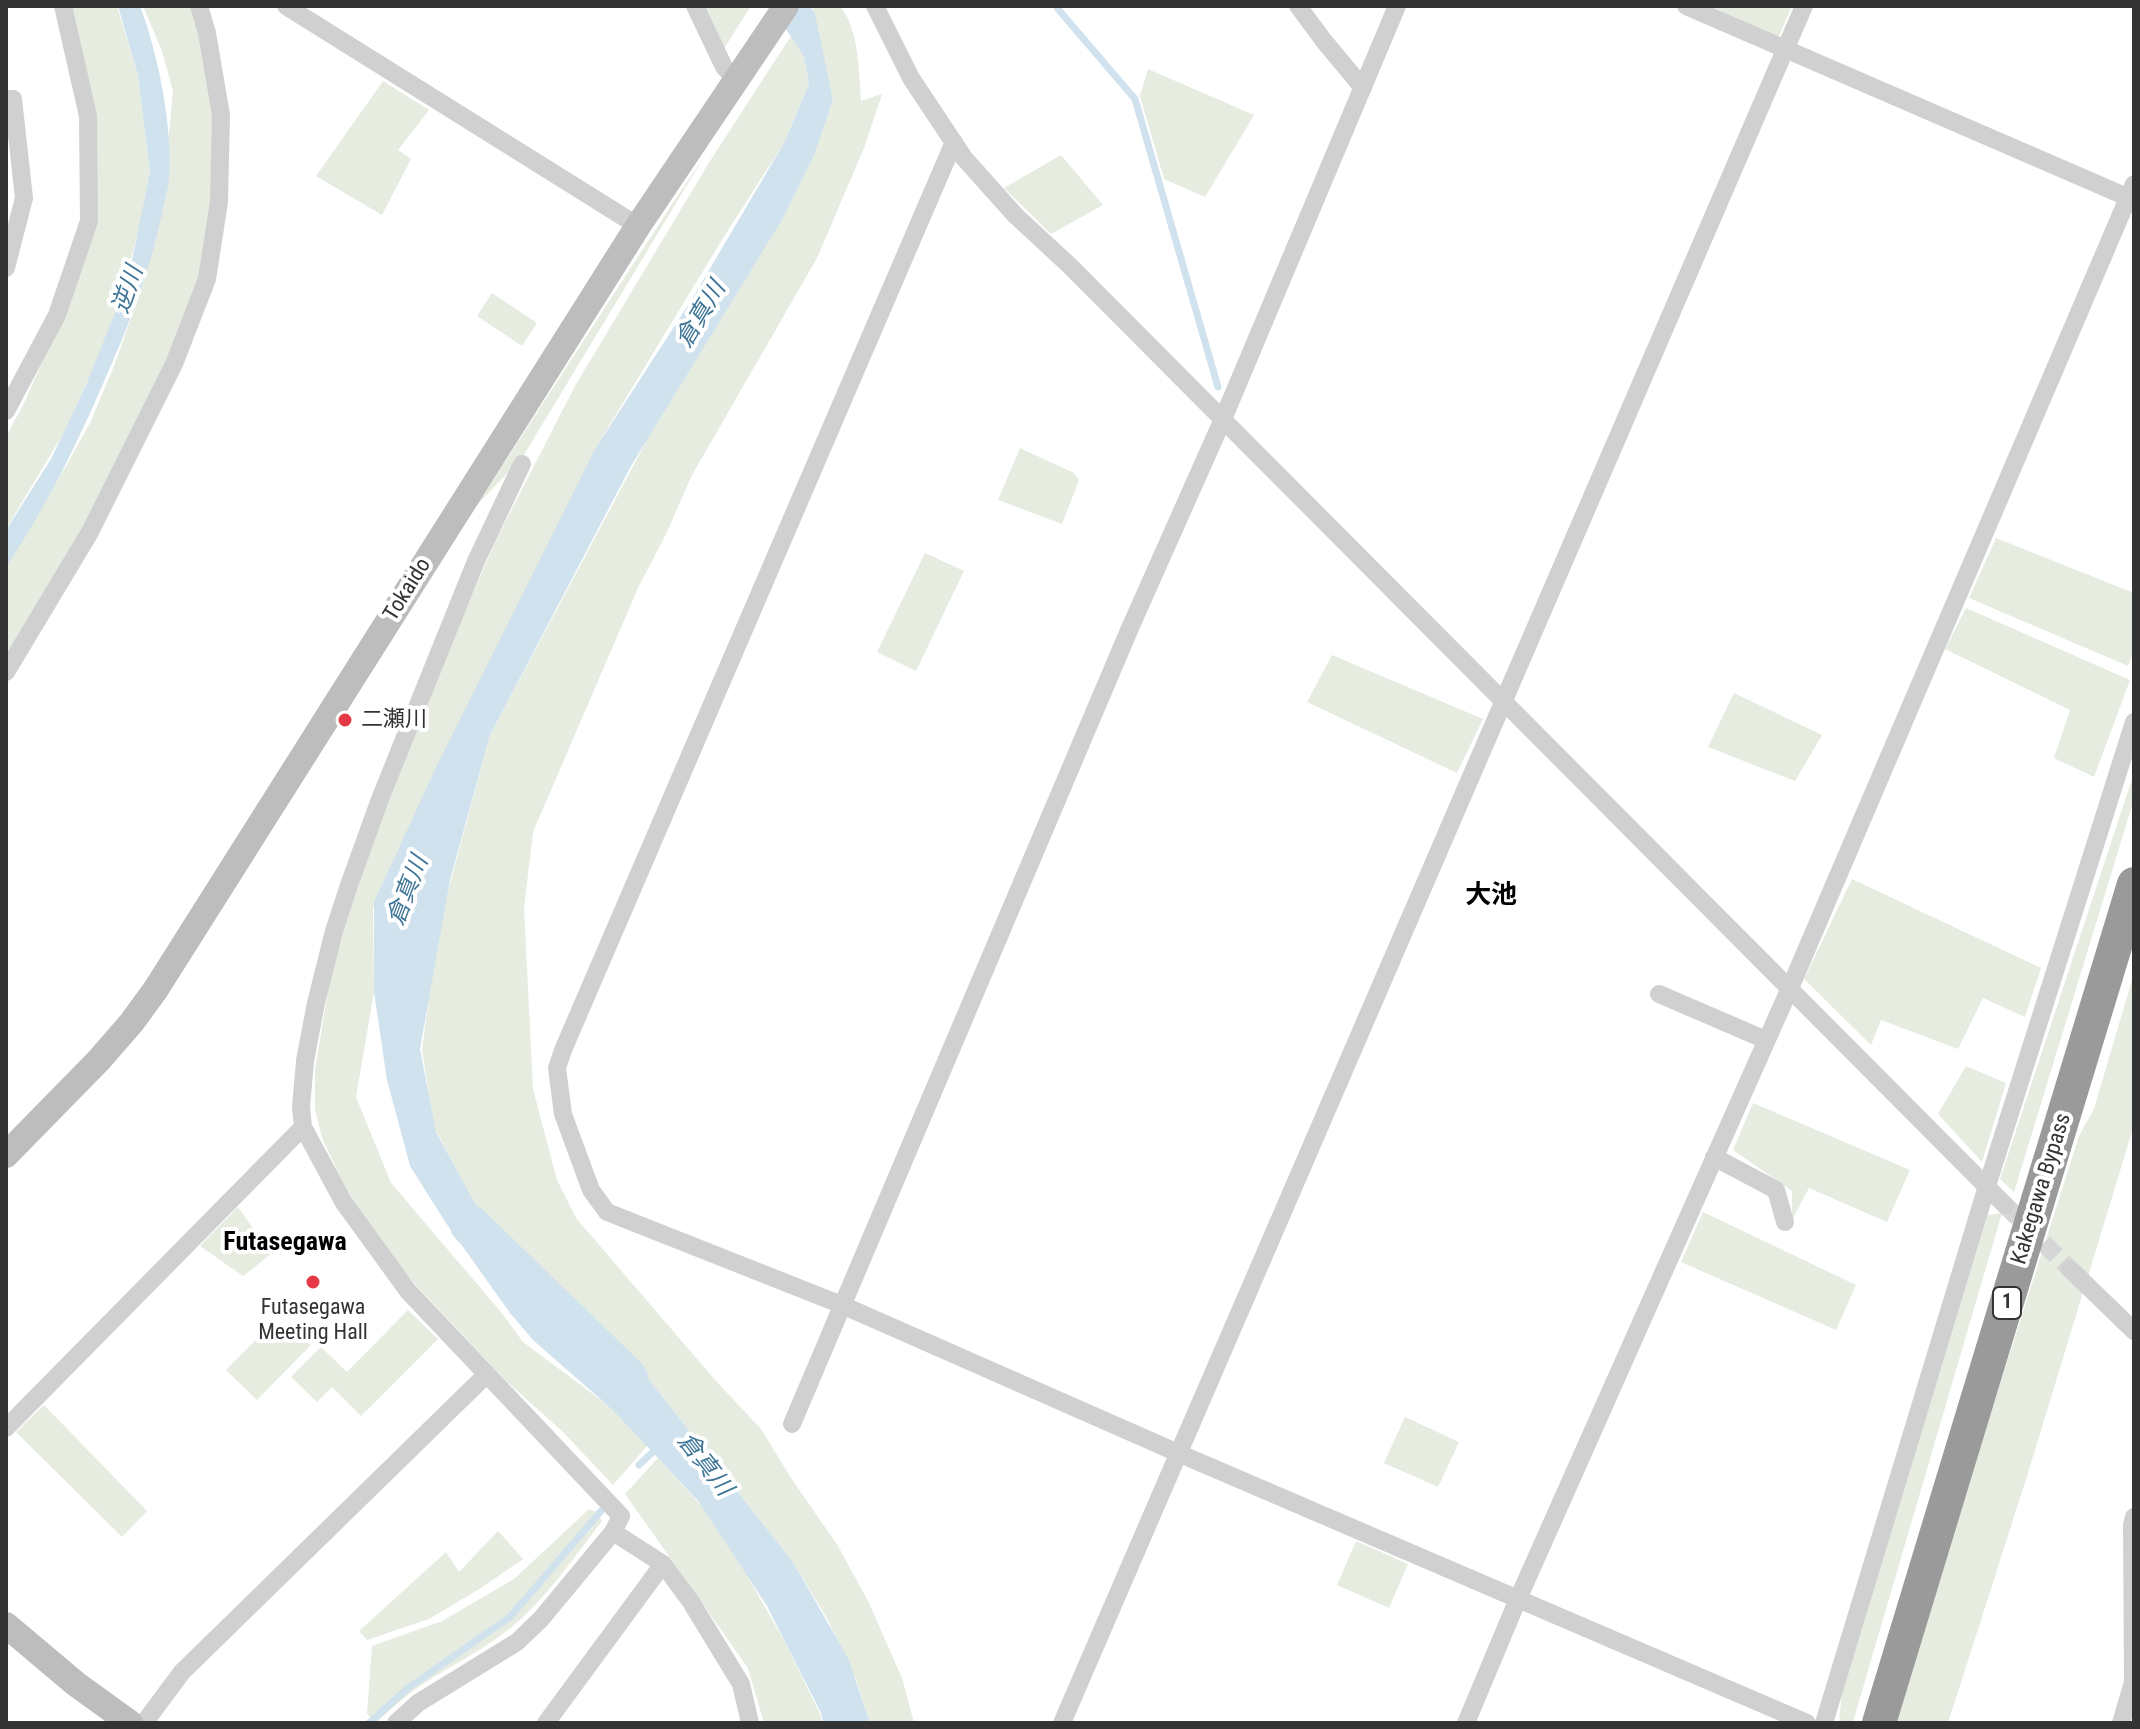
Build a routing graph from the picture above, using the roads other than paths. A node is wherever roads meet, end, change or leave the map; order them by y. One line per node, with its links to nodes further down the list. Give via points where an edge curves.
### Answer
1 (63, 6): 19 (street, via 88,116 89,221 57,315)
2 (199, 6): 22 (street, via 221,115 219,202 207,279 174,364 90,532)
3 (286, 6): 17 (street)
4 (695, 6): 12 (street, via 724,67)
5 (786, 6): 12 (main road, Tokaido)
6 (875, 6): 15 (street, via 911,78)
7 (1298, 6): 13 (street)
8 (1397, 6): 13 (street)
9 (1686, 6): 11 (street)
10 (1804, 6): 11 (street)
11 (1786, 49): 16 (street); 23 (street)
12 (742, 74): 17 (main road, Tokaido)
13 (1363, 88): 20 (street)
14 (6, 99): 18 (street, via 13,99 24,198)
15 (954, 142): 20 (street, via 1015,215); 36 (street, via 557,1068 563,1114 591,1190 607,1212)
16 (2132, 194): 26 (street)
17 (638, 226): 30 (main road, Tokaido, via 156,989 99,1060)
18 (6, 268)
19 (6, 411)
20 (1223, 419): 23 (street); 36 (street)
21 (522, 464): 29 (street, via 476,561 345,896 305,1061)
22 (6, 672)
23 (1503, 701): 26 (street); 41 (street)
24 (2134, 722): 32 (street)
25 (2134, 884): 56 (highway, Kakegawa Bypass / 1)
26 (1790, 988): 28 (street); 32 (street)
27 (1659, 994): 28 (street)
28 (1766, 1040): 31 (street)
29 (303, 1127): 38 (street, via 344,1203 408,1291); 40 (street)
30 (6, 1155)
31 (1714, 1157): 34 (street, via 1776,1190); 45 (street)
32 (1987, 1186): 33 (street); 55 (street)
33 (2005, 1205)
34 (1785, 1222)
35 (2070, 1269): 37 (street)
36 (842, 1305): 39 (street); 41 (street)
37 (2134, 1331)
38 (486, 1375): 43 (street, via 621,1516); 48 (street, via 182,1672)
39 (792, 1424)
40 (6, 1428)
41 (1178, 1453): 45 (street); 52 (street)
42 (2134, 1517): 57 (street, via 2133,1682)
43 (613, 1532): 44 (street); 49 (street, via 517,1642 418,1703)
44 (663, 1564): 50 (street); 51 (street, via 741,1684)
45 (1518, 1599): 53 (street); 54 (street)
46 (6, 1625): 47 (main road)
47 (130, 1723)
48 (144, 1723)
49 (396, 1723)
50 (546, 1723)
51 (750, 1723)
52 (1062, 1723)
53 (1466, 1723)
54 (1807, 1723)
55 (1824, 1723)
56 (1879, 1723)
57 (2121, 1723)

